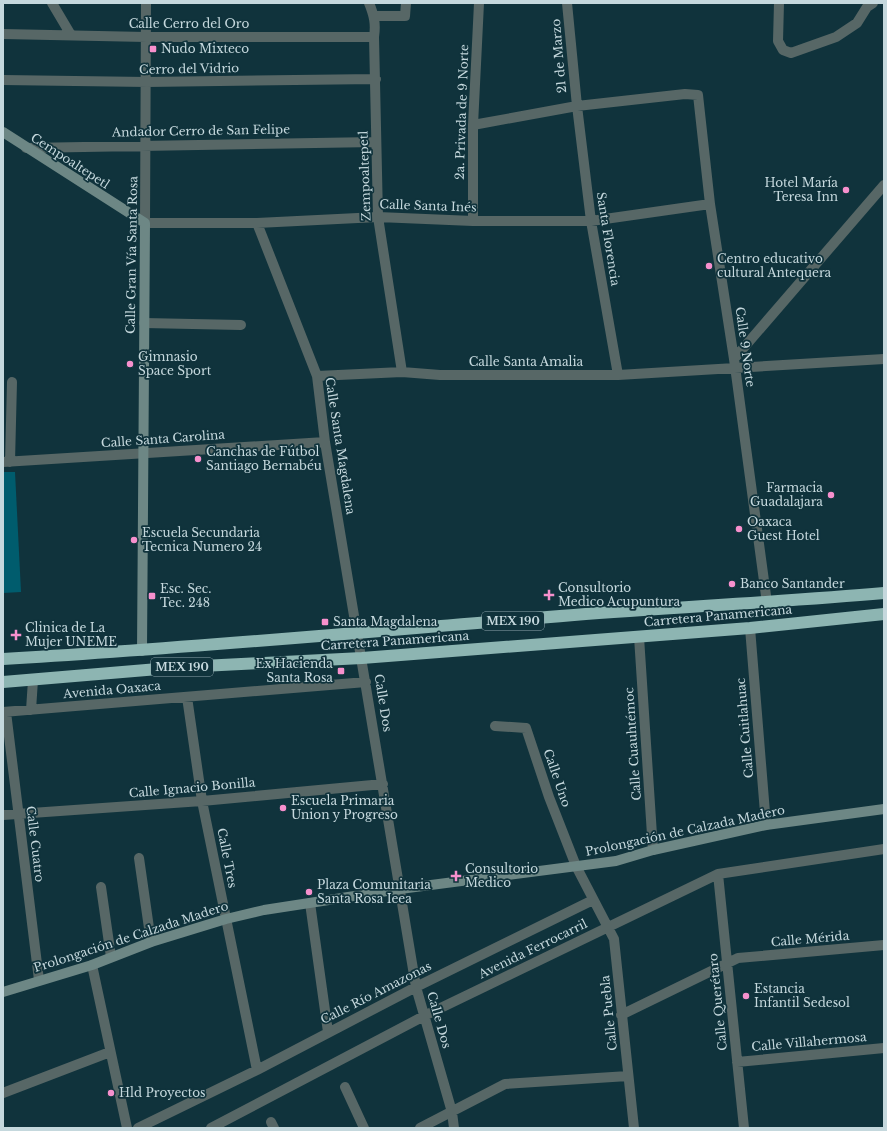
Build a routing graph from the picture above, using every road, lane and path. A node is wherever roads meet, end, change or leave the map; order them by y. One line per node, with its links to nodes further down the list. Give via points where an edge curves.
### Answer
1 (52, 3): 11 (street)
2 (146, 3): 12 (street, Calle Gran Vía Santa Rosa)
3 (370, 3): 9 (street, Zempoaltepetl)
4 (406, 3): 9 (street, via 405,16)
5 (479, 3): 18 (street, 2a. Privada de 9 Norte)
6 (567, 3): 17 (street, 21 de Marzo)
7 (779, 3): 8 (street, via 778,41 782,50 791,53 836,37 857,23)
8 (873, 3)
9 (374, 16): 13 (street, Zempoaltepetl)
10 (3, 34): 11 (street, Calle Cerro del Oro)
11 (71, 35): 12 (street, Calle Cerro del Oro)
12 (146, 37): 13 (street, Calle Cerro del Oro); 16 (street, Calle Gran Vía Santa Rosa)
13 (374, 37): 14 (street, Zempoaltepetl)
14 (376, 79): 16 (street, Cerro del Vidrio); 20 (street, Zempoaltepetl)
15 (3, 80): 16 (street, Cerro del Vidrio)
16 (147, 82): 21 (street, Calle Gran Vía Santa Rosa)
17 (577, 106): 18 (street); 24 (street, Calle 9 Norte, via 685,94 698,95); 27 (street, Santa Florencia)
18 (473, 125): 26 (street, 2a. Privada de 9 Norte)
19 (3, 132): 22 (street, Cempoaltepetl)
20 (376, 142): 21 (street, Andador Cerro de San Felipe); 25 (street, Zempoaltepetl)
21 (146, 145): 22 (street, Andador Cerro de San Felipe); 28 (street, Calle Gran Vía Santa Rosa)
22 (26, 148): 28 (street, Cempoaltepetl)
23 (884, 185): 33 (street)
24 (710, 204): 27 (street, Calle Santa Inés); 33 (street, Calle 9 Norte)
25 (378, 217): 26 (street, Calle Santa Inés); 29 (street, Calle Santa Inés); 34 (street, Zempoaltepetl)
26 (474, 221): 27 (street, Calle Santa Inés)
27 (591, 221): 35 (street, Santa Florencia)
28 (145, 223): 29 (street, Calle Santa Inés); 30 (street, Calle Gran Vía Santa Rosa)
29 (257, 223): 36 (street, Calle Santa Magdalena)
30 (144, 323): 31 (street); 39 (street, Calle Gran Vía Santa Rosa)
31 (241, 325)
32 (884, 359): 33 (street, Calle Santa Amalia)
33 (734, 364): 35 (street, Calle Santa Amalia); 42 (street, Calle 9 Norte)
34 (402, 372): 35 (street, Calle Santa Amalia, via 440,375); 36 (street, Calle Santa Amalia)
35 (618, 375)
36 (317, 376): 38 (street, Calle Santa Magdalena)
37 (12, 382): 40 (street)
38 (325, 442): 39 (street, Calle Santa Carolina); 45 (street, Calle Santa Magdalena)
39 (143, 453): 40 (street, Calle Santa Carolina); 47 (street, Calle Gran Vía Santa Rosa)
40 (6, 462)
41 (884, 592): 42 (highway, Carretera Panamericana / MEX 190)
42 (767, 603): 45 (highway, Carretera Panamericana / MEX 190, via 582,615)
43 (884, 614): 44 (highway, Carretera Panamericana / MEX 190)
44 (750, 628): 46 (highway, Carretera Panamericana / MEX 190); 62 (street, Calle Cuitlahuac)
45 (358, 634): 47 (highway, Carretera Panamericana / MEX 190); 48 (street, Calle Santa Magdalena)
46 (639, 637): 48 (highway, Carretera Panamericana / MEX 190); 64 (street, Calle Cuauhtémoc)
47 (142, 651): 49 (highway, Carretera Panamericana / MEX 190)
48 (362, 658): 50 (highway, Carretera Panamericana / MEX 190, via 182,667); 52 (street, Calle Dos)
49 (3, 660)
50 (33, 680): 51 (highway, Carretera Panamericana / MEX 190); 54 (street)
51 (3, 682)
52 (366, 682): 53 (street, Avenida Oaxaca); 57 (street, Calle Dos)
53 (187, 697): 54 (street, Avenida Oaxaca); 58 (street, Calle Tres)
54 (31, 710): 55 (street, Avenida Oaxaca)
55 (4, 712): 60 (street, Calle Cuatro)
56 (495, 726): 66 (street, Calle Uno, via 526,728)
57 (383, 784): 58 (street, Calle Ignacio Bonilla); 69 (street, Calle Dos)
58 (202, 801): 60 (street, Calle Ignacio Bonilla); 72 (street, Calle Tres)
59 (884, 809): 62 (street, Prolongación de Calzada Madero)
60 (18, 814): 61 (street, Calle Ignacio Bonilla); 79 (street, Calle Cuatro)
61 (3, 815)
62 (766, 825): 64 (street, Prolongación de Calzada Madero)
63 (884, 849): 67 (street, Avenida Ferrocarril)
64 (653, 850): 66 (street, Prolongación de Calzada Madero, via 616,861)
65 (139, 858): 74 (street)
66 (576, 866): 69 (street, Prolongación de Calzada Madero); 70 (street)
67 (718, 874): 73 (street, Avenida Ferrocarril); 77 (street, Calle Querétaro)
68 (101, 887): 76 (street)
69 (400, 889): 71 (street, Prolongación de Calzada Madero); 80 (street, Calle Dos)
70 (593, 900): 73 (street, Calle Puebla); 80 (street, Calle Río Amazonas)
71 (310, 903): 72 (street, Prolongación de Calzada Madero); 84 (street)
72 (226, 919): 74 (street, Prolongación de Calzada Madero); 88 (street, Calle Tres)
73 (608, 927): 82 (street, Calle Puebla, via 614,939); 83 (street, Avenida Ferrocarril)
74 (151, 942): 76 (street, Prolongación de Calzada Madero)
75 (884, 945): 77 (street, Calle Mérida, via 738,958)
76 (111, 957): 78 (street, Prolongación de Calzada Madero)
77 (726, 963): 82 (street, Calle Mérida); 87 (street, Calle Querétaro)
78 (92, 965): 79 (street, Prolongación de Calzada Madero); 86 (street)
79 (39, 980): 81 (street, Prolongación de Calzada Madero)
80 (416, 987): 83 (street, Calle Dos); 84 (street, Calle Río Amazonas)
81 (3, 992)
82 (621, 1015): 89 (street, Calle Puebla)
83 (424, 1016): 92 (street, Calle Dos); 95 (street, Avenida Ferrocarril)
84 (328, 1032): 88 (street, Calle Río Amazonas)
85 (884, 1048): 87 (street, Calle Villahermosa)
86 (110, 1052): 91 (street); 93 (street)
87 (737, 1062): 100 (street, Calle Querétaro)
88 (257, 1070): 94 (street, Calle Río Amazonas)
89 (628, 1076): 92 (street, via 505,1084); 99 (street, Calle Puebla)
90 (345, 1087): 96 (street)
91 (3, 1093)
92 (452, 1112): 97 (street); 98 (street, Calle Dos)
93 (127, 1128)
94 (138, 1128)
95 (211, 1128)
96 (364, 1128)
97 (420, 1128)
98 (454, 1128)
99 (634, 1128)
100 (744, 1128)

